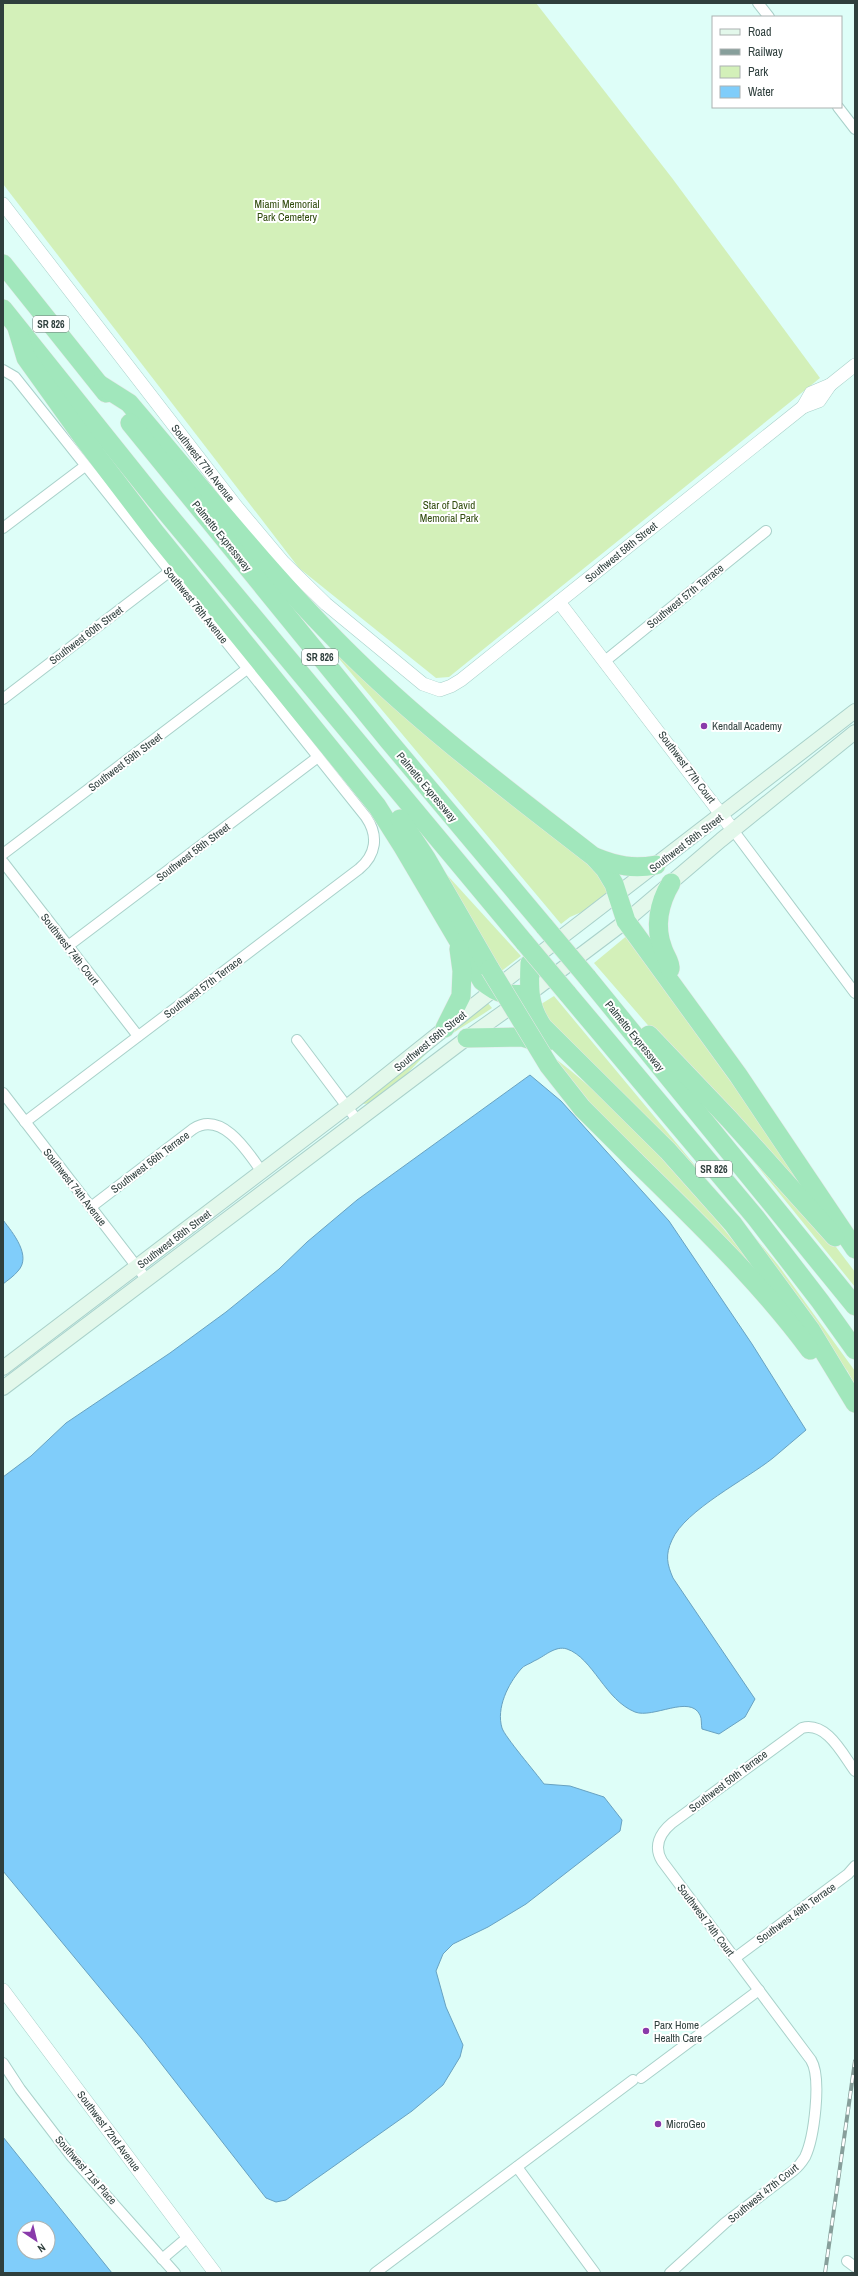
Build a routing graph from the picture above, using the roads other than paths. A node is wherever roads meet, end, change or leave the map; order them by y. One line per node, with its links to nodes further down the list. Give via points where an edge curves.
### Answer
1 (758, 3): 2 (street)
2 (768, 16)
3 (839, 108): 4 (street)
4 (855, 129)
5 (3, 204): 19 (street, Southwest 77th Avenue, via 270,547 326,604 418,680)
6 (3, 264): 11 (highway, Palmetto Expressway / SR 826)
7 (3, 309): 8 (highway, SR 826)
8 (17, 328): 23 (highway, SR 826); 35 (highway, via 26,358 84,439 154,530 372,800)
9 (855, 364): 16 (street, Southwest 58th Street, via 830,385 821,399 803,407)
10 (3, 370): 12 (street, Southwest 76th Avenue, via 15,377)
11 (98, 384): 29 (highway, via 129,403 297,598 368,671 447,742); 42 (highway, Palmetto Expressway / SR 826, bridge, via 388,740)
12 (85, 466): 13 (street); 15 (street, Southwest 76th Avenue)
13 (3, 528)
14 (766, 531): 17 (street, Southwest 57th Terrace)
15 (169, 572): 18 (street, Southwest 76th Avenue); 20 (street, Southwest 60th Street)
16 (559, 602): 17 (street, Southwest 77th Court); 19 (street, Southwest 58th Street, via 456,683 446,689)
17 (605, 661): 25 (street, Southwest 77th Court)
18 (247, 669): 24 (street, Southwest 76th Avenue); 28 (street, Southwest 59th Street)
19 (436, 690)
20 (3, 699)
21 (855, 712): 25 (main road, Southwest 56th Street)
22 (855, 732): 26 (main road, Southwest 56th Street)
23 (351, 736): 60 (highway, SR 826, bridge, via 756,1218); 64 (highway, bridge, via 365,768 426,858 526,1031 552,1070 585,1111 715,1239 770,1299 815,1357)
24 (318, 757): 27 (street, Southwest 76th Avenue, via 368,820); 36 (street, Southwest 58th Street)
25 (723, 815): 26 (street, Southwest 77th Court); 31 (main road, Southwest 56th Street)
26 (733, 830): 32 (main road, Southwest 56th Street); 40 (street, Southwest 77th Court)
27 (374, 848): 44 (street, Southwest 57th Terrace, via 370,858 359,869)
28 (3, 854)
29 (594, 857): 31 (highway, via 621,867); 33 (highway, via 610,876)
30 (3, 862): 36 (street, Southwest 74th Court)
31 (656, 865): 33 (main road, Southwest 56th Street)
32 (670, 883): 34 (main road, Southwest 56th Street); 38 (highway, via 660,909 658,931 671,965)
33 (616, 896): 34 (highway); 37 (main road, Southwest 56th Street)
34 (626, 921): 38 (highway); 41 (main road, Southwest 56th Street)
35 (459, 942): 39 (highway, via 482,981); 43 (highway, via 463,986 456,1009)
36 (68, 946): 44 (street, Southwest 74th Court)
37 (530, 963): 39 (main road, Southwest 56th Street); 41 (highway)
38 (669, 979): 55 (highway)
39 (493, 990): 41 (highway, via 505,995); 43 (main road, Southwest 56th Street)
40 (855, 993)
41 (529, 994): 45 (main road, Southwest 56th Street); 47 (highway, via 531,1007 538,1020)
42 (605, 999): 56 (highway, via 630,1016 734,1124); 59 (highway, Palmetto Expressway / SR 826)
43 (445, 1028): 49 (main road, Southwest 56th Street)
44 (138, 1036): 51 (street, Southwest 57th Terrace)
45 (467, 1038): 47 (highway, via 522,1037 543,1043); 50 (main road, Southwest 56th Street)
46 (297, 1040): 49 (street)
47 (575, 1059): 63 (highway, via 668,1151 733,1224 803,1318)
48 (3, 1093): 51 (street, Southwest 74th Avenue)
49 (348, 1106): 50 (street); 52 (main road, Southwest 56th Street)
50 (358, 1120): 53 (main road, Southwest 56th Street)
51 (25, 1122): 54 (street, Southwest 74th Avenue)
52 (262, 1172): 53 (main road); 54 (street, Southwest 56th Terrace, via 235,1139 222,1128 212,1123 201,1125); 57 (main road, Southwest 56th Street)
53 (272, 1185): 58 (main road, Southwest 56th Street)
54 (91, 1207): 57 (street, Southwest 74th Avenue)
55 (855, 1249)
56 (855, 1260)
57 (137, 1267): 58 (street, Southwest 74th Avenue); 61 (main road, Southwest 56th Street)
58 (147, 1280): 62 (main road, Southwest 56th Street)
59 (855, 1306)
60 (855, 1350)
61 (3, 1368)
62 (3, 1388)
63 (855, 1403)
64 (855, 1419)
65 (855, 1771): 66 (street, Southwest 50th Terrace, via 829,1737 812,1727 802,1728 668,1826 661,1835)
66 (657, 1849): 68 (street, Southwest 74th Court, via 664,1865)
67 (855, 1866): 68 (street, Southwest 49th Terrace, via 848,1874)
68 (735, 1958): 70 (street, Southwest 74th Court)
69 (3, 1990): 73 (street, Southwest 72nd Avenue)
70 (759, 1990): 72 (street); 79 (street, Southwest 47th Court, via 814,2067 817,2089 806,2153 793,2171 734,2216)
71 (3, 2063): 74 (street, Southwest 71st Place, via 72,2156)
72 (517, 2167): 77 (street); 78 (street)
73 (188, 2237): 74 (street); 76 (street, Southwest 72nd Avenue)
74 (162, 2259): 75 (street, Southwest 71st Place)
75 (175, 2273)
76 (215, 2273)
77 (375, 2273)
78 (595, 2273)
79 (670, 2273)

